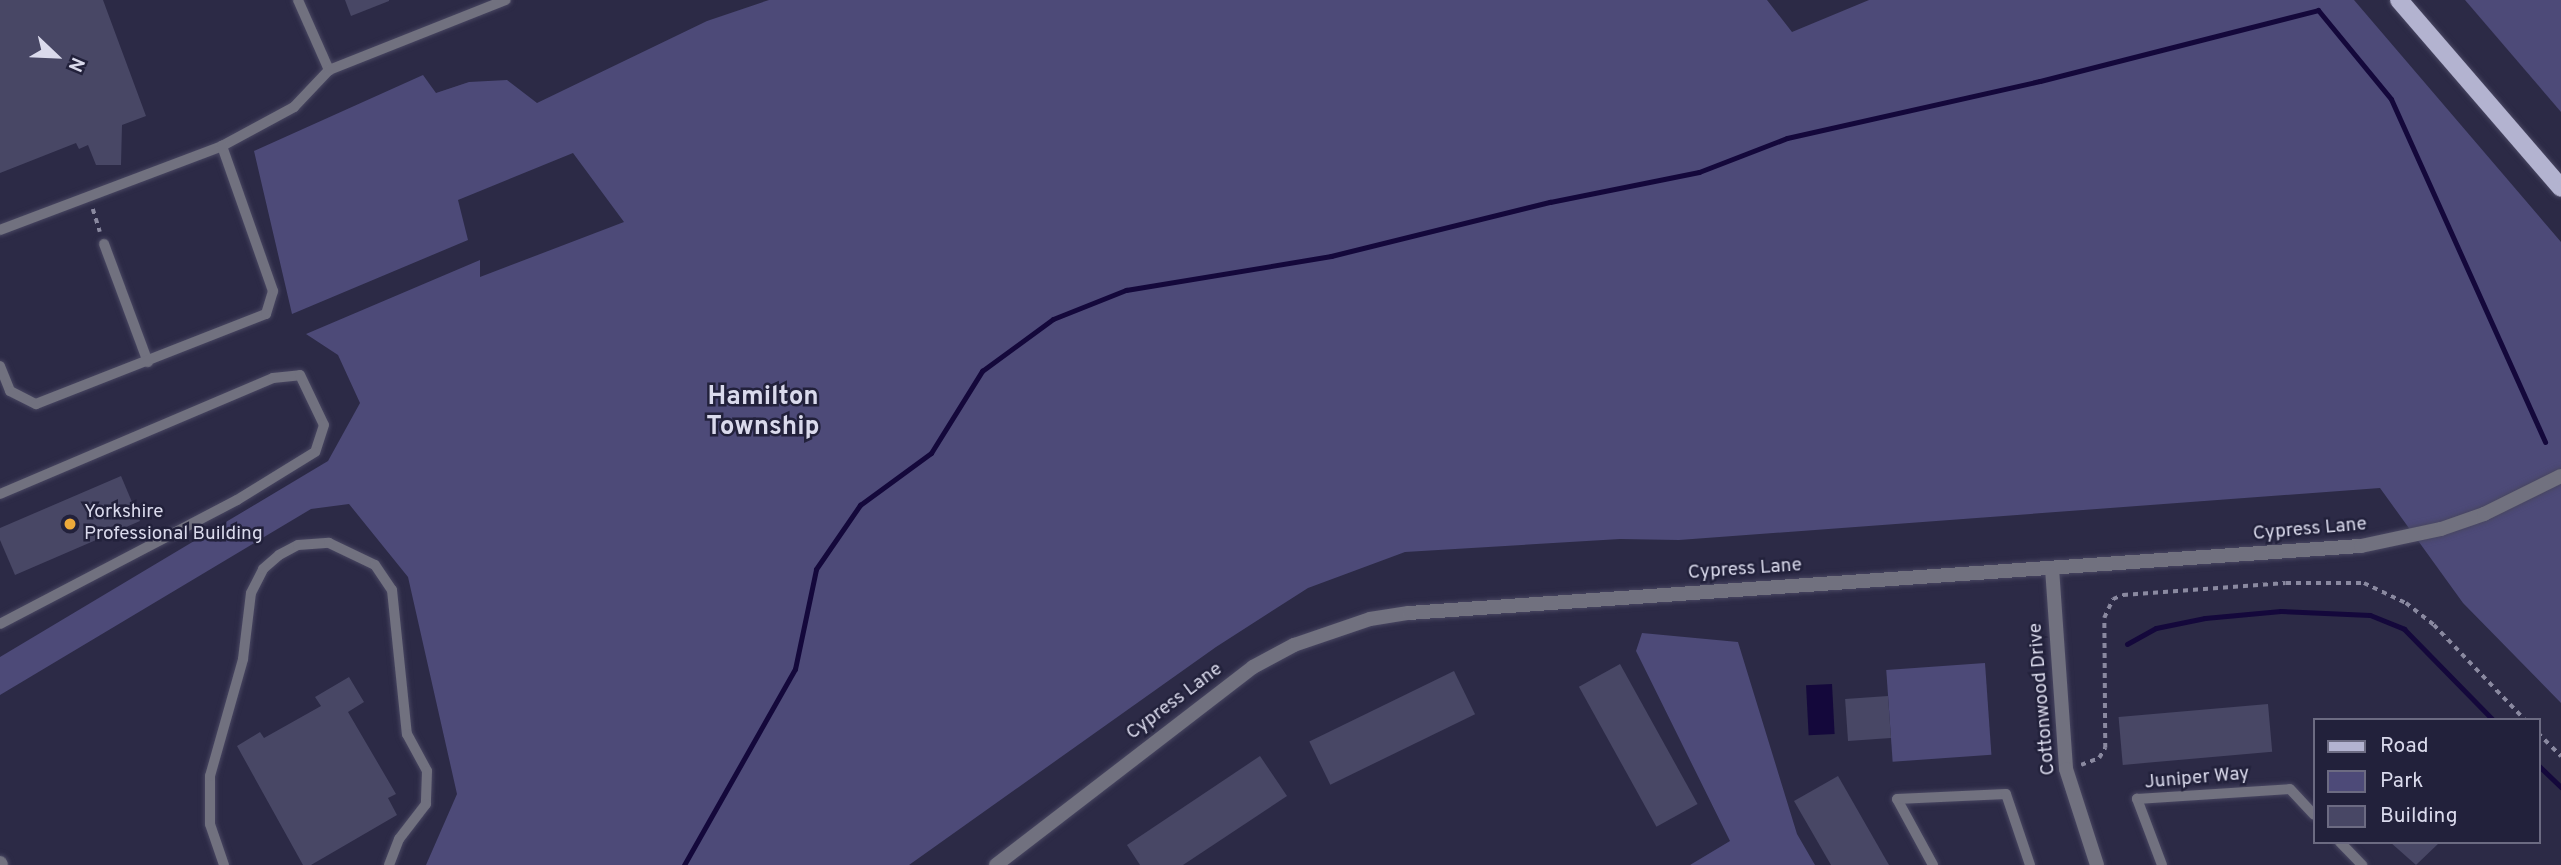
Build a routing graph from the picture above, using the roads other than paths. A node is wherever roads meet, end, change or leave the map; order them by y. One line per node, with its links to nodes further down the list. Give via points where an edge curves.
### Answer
1 (298, 0): 4 (lane)
2 (506, 0): 4 (lane)
3 (2399, 0): 6 (main road)
4 (329, 71): 5 (lane, via 294,107)
5 (222, 146): 7 (lane); 9 (lane, via 273,291 271,308 256,321)
6 (2561, 188)
7 (0, 230)
8 (104, 244): 9 (lane)
9 (148, 362): 10 (lane, via 36,404 10,391)
10 (0, 366)
11 (2561, 476): 13 (street, Cypress Lane, via 2484,514 2397,540 2306,551)
12 (0, 494): 14 (lane, via 273,378 300,375 324,425 316,452 237,500)
13 (2052, 568): 19 (street, Cypress Lane, via 1409,612 1370,619 1294,645 1253,667); 22 (street, Cottonwood Drive, via 2066,769 2076,812)
14 (1, 620)
15 (2312, 813): 23 (lane, Juniper Way, via 2290,789 2137,799)
16 (2342, 844): 24 (lane)
17 (224, 865): 18 (lane, via 209,816 209,776 243,659 251,593 263,569 279,555 298,545 329,543 375,565 392,590 407,734 427,771 426,804 399,839)
18 (389, 865)
19 (996, 865)
20 (1933, 865): 21 (lane, via 1897,799 2006,794)
21 (2030, 865)
22 (2097, 865)
23 (2162, 865)
24 (2362, 865)

